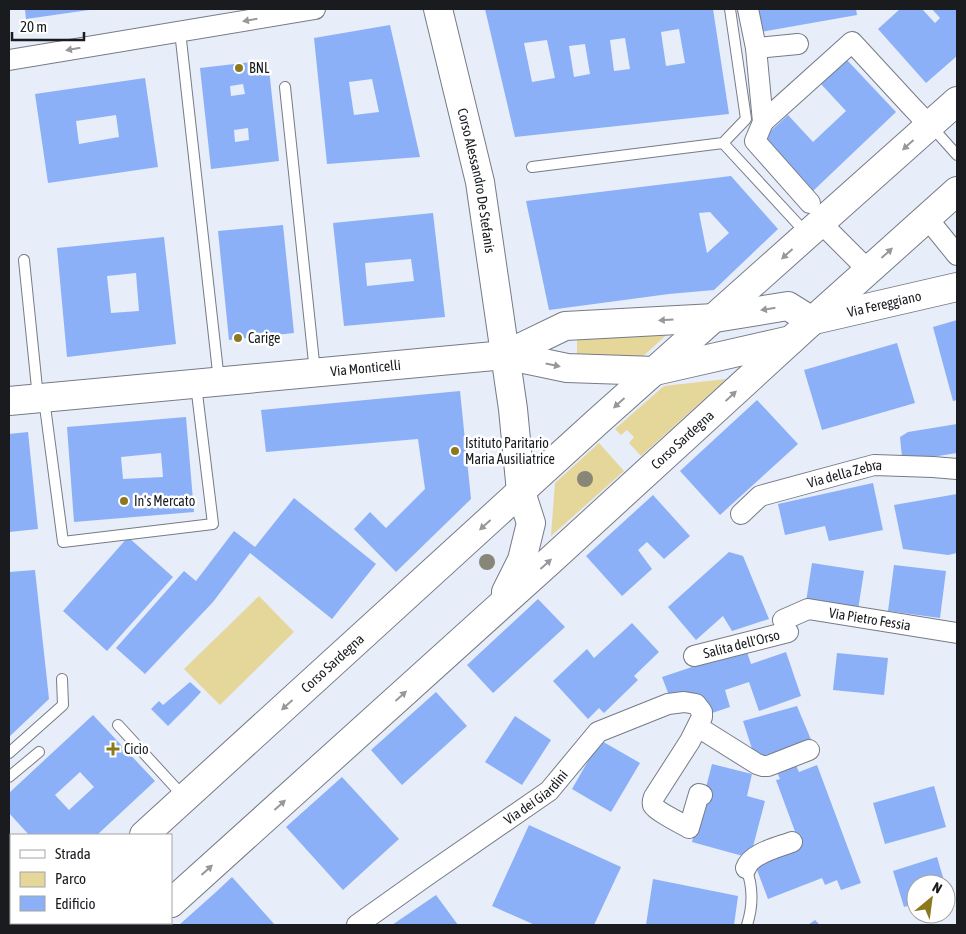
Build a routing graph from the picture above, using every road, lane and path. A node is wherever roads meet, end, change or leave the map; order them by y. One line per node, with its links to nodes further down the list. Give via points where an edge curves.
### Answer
1 (316, 9): 5 (street, one-way to 5)
2 (438, 9): 26 (street, Corso Alessandro De Stefanis, via 480,182)
3 (730, 9): 13 (lane, via 746,119)
4 (748, 9): 7 (street)
5 (180, 32): 8 (street, one-way to 8); 29 (lane)
6 (793, 45): 7 (street)
7 (756, 48): 11 (street)
8 (9, 60)
9 (284, 87): 28 (lane)
10 (957, 101): 12 (street)
11 (763, 122): 12 (street, via 852,42); 18 (street, via 755,141)
12 (930, 125): 14 (lane); 18 (street, one-way to 18)
13 (723, 143): 15 (lane); 18 (lane)
14 (957, 155)
15 (532, 167)
16 (957, 190): 17 (street, Corso Sardegna)
17 (927, 218): 19 (street); 21 (street, Corso Sardegna, one-way to 17)
18 (813, 220): 21 (street); 23 (street, one-way to 23)
19 (957, 255)
20 (24, 260): 30 (lane)
21 (868, 270): 24 (street, Corso Sardegna)
22 (957, 287): 24 (street, Via Fereggiano)
23 (715, 318): 24 (street, Via Monticelli, one-way to 23, via 788,306); 26 (street, Via Monticelli, one-way to 26, via 565,326); 27 (street)
24 (812, 321): 25 (street, Corso Sardegna)
25 (791, 340): 27 (street); 35 (street, Corso Sardegna, one-way to 25)
26 (505, 355): 27 (street, one-way to 27, via 567,368); 28 (street, Via Monticelli); 33 (street, Corso Sardegna)
27 (655, 370): 33 (street, one-way to 33)
28 (316, 373): 29 (street, Via Monticelli)
29 (208, 383): 30 (street, Via Monticelli); 30 (lane, via 213,524 63,542)
30 (41, 398): 31 (street, Via Monticelli)
31 (9, 401)
32 (957, 469): 34 (street, Via della Zebra, via 874,465 760,496)
33 (521, 492): 35 (street, Corso Sardegna, via 531,523 522,560); 47 (street, Corso Sardegna, one-way to 47)
34 (741, 514)
35 (497, 609): 51 (street, Corso Sardegna, one-way to 35)
36 (786, 626): 37 (street, Via Pietro Fessia, via 808,609); 38 (street, Salita dell'Orso)
37 (957, 633)
38 (694, 656)
39 (62, 679): 44 (lane, via 63,706)
40 (118, 725): 47 (lane)
41 (698, 727): 42 (street, via 763,766); 46 (street, via 652,801 656,809 689,828 699,794); 52 (street, Via dei Giardini, via 702,712 696,704 684,702 668,704 598,732 549,791)
42 (810, 750)
43 (38, 752): 45 (lane)
44 (9, 753)
45 (9, 777)
46 (702, 795)
47 (185, 798): 48 (street, Corso Sardegna)
48 (145, 834)
49 (792, 842): 50 (street, via 757,855)
50 (746, 868): 53 (lane, via 752,889)
51 (172, 902)
52 (357, 925)
53 (747, 925)

